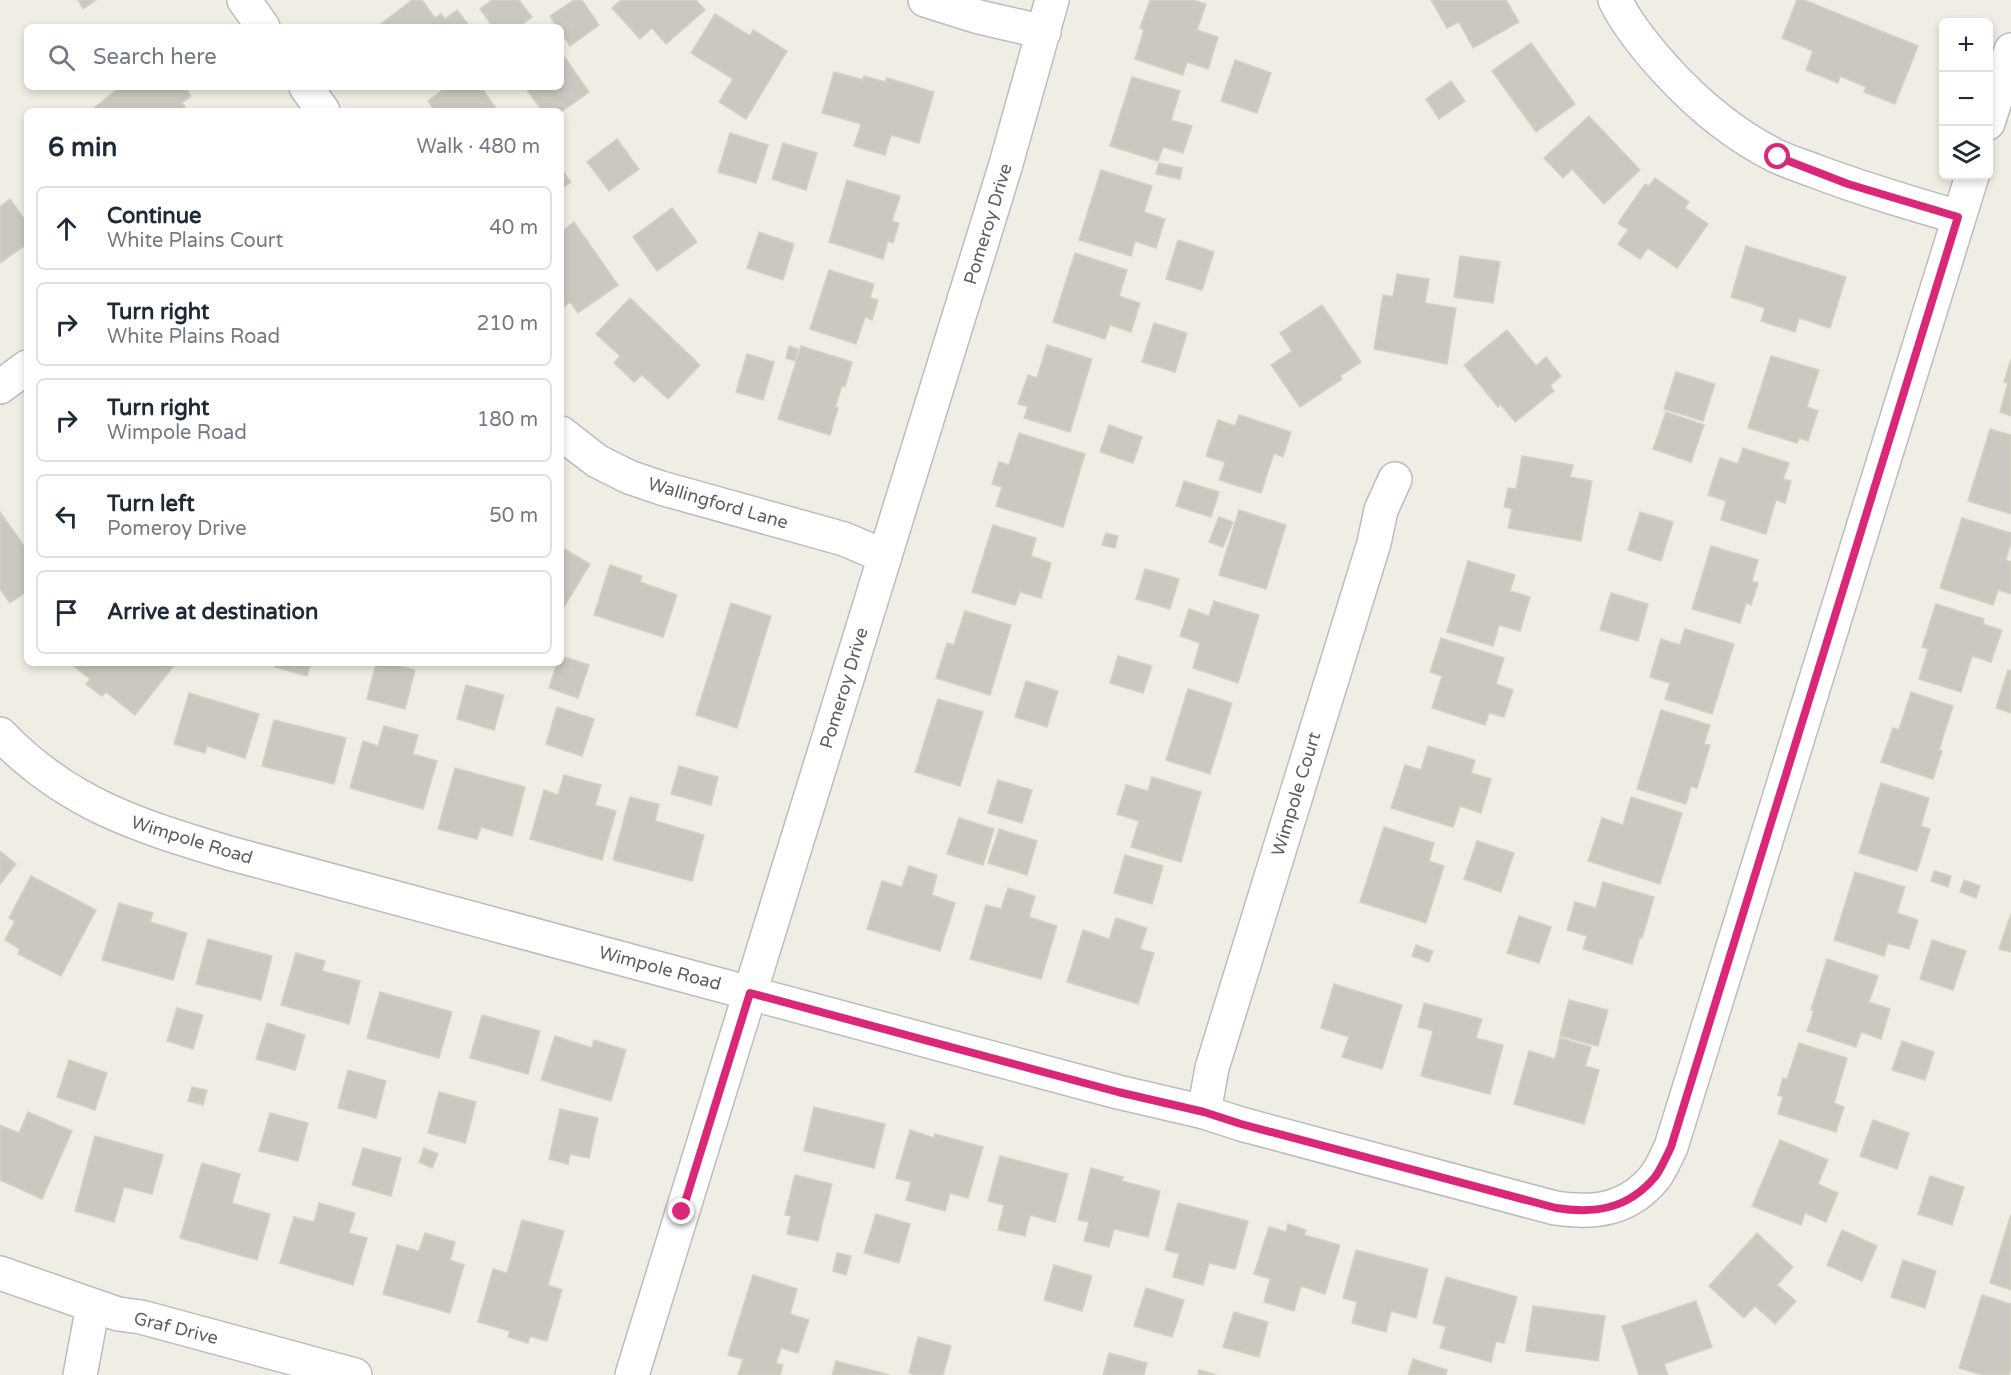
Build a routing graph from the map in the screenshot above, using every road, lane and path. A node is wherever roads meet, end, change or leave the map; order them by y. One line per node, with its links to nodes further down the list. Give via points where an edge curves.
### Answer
1 (244, 0): 5 (street)
2 (925, 0): 6 (street)
3 (1052, 0): 6 (street, Pomeroy Drive)
4 (1615, 0): 12 (street, via 1654,56 1685,91 1742,136 1778,157 1848,184)
5 (261, 24)
6 (1044, 32): 17 (street, Pomeroy Drive)
7 (2011, 50): 10 (street)
8 (308, 90): 9 (street)
9 (321, 108)
10 (1993, 110)
11 (1971, 180): 12 (street)
12 (1958, 217): 20 (street, Wimpole Road, via 1671,1147 1655,1176 1623,1202 1581,1212)
13 (24, 370): 14 (street)
14 (0, 387)
15 (564, 435): 17 (street, Wallingford Lane, via 597,461 629,477 844,539)
16 (1395, 479): 20 (street, Wimpole Court, via 1381,510 1371,555 1212,1068)
17 (884, 556): 19 (street, Pomeroy Drive)
18 (0, 734): 19 (street, Wimpole Road, via 22,757 84,800 164,834)
19 (750, 993): 20 (street, Wimpole Road); 25 (street, Pomeroy Drive)
20 (1204, 1112)
21 (0, 1273): 22 (street, Graf Drive)
22 (93, 1306): 23 (street); 24 (street, Graf Drive)
23 (80, 1375)
24 (355, 1375)
25 (633, 1375)

